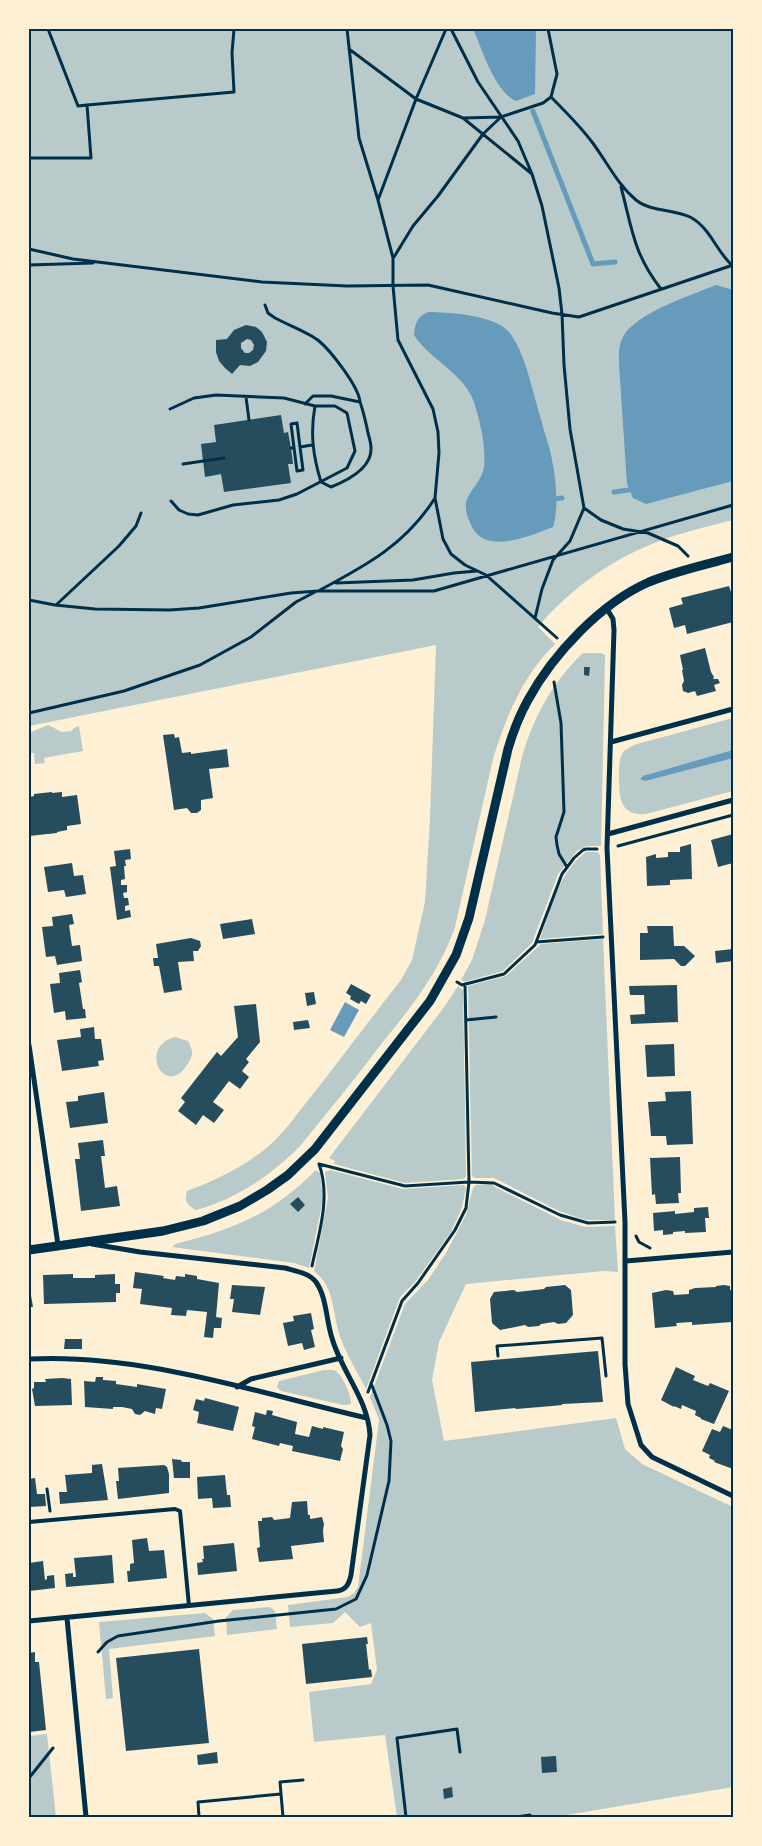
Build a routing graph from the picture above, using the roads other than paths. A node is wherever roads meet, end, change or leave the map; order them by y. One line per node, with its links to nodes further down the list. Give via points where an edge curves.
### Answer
1 (733, 557): 2 (street, via 649,582)
2 (607, 609): 4 (street, via 613,619 614,630); 8 (street, via 566,647 528,699 516,724 501,774 469,918 450,968 426,1006 315,1149 267,1190 226,1212 174,1229)
3 (733, 709): 4 (street)
4 (610, 742): 6 (street)
5 (733, 800): 6 (street)
6 (608, 834): 12 (street)
7 (29, 1046): 9 (street)
8 (84, 1242): 9 (street); 13 (street, via 140,1252 285,1268 307,1274 319,1289)
9 (58, 1245): 10 (street)
10 (29, 1250)
11 (733, 1252): 12 (street)
12 (626, 1261): 17 (street, via 628,1404 641,1445 652,1457)
13 (341, 1358): 15 (street, via 251,1379); 16 (street)
14 (29, 1359): 15 (street, via 124,1363)
15 (237, 1387): 16 (street)
16 (367, 1418): 19 (street, via 370,1434 347,1586 337,1591)
17 (733, 1496)
18 (29, 1522): 19 (lane, via 180,1511)
19 (190, 1606): 20 (street)
20 (67, 1618): 21 (street); 22 (street)
21 (29, 1621)
22 (86, 1817)

